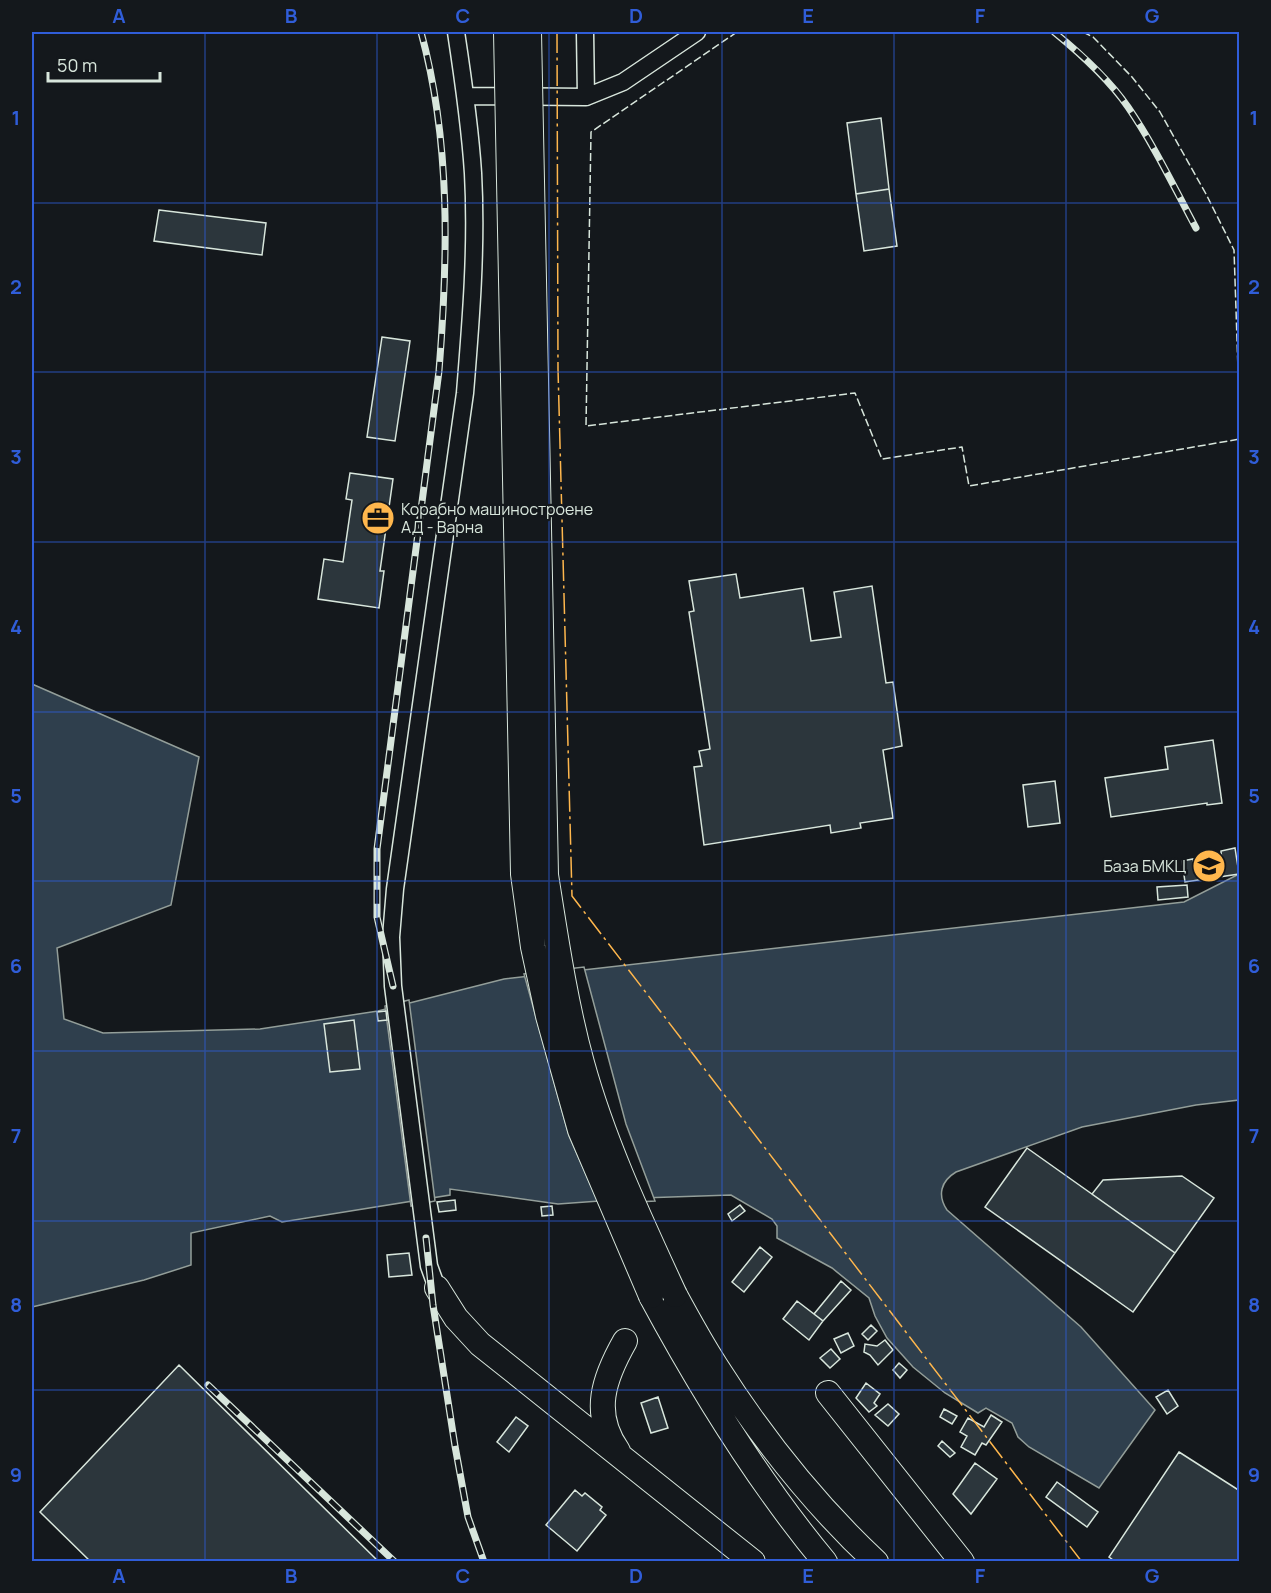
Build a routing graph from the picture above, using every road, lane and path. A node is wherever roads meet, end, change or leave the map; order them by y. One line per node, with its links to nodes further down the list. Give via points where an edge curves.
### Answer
1 (456, 32): 6 (street)
2 (506, 32): 13 (highway, bridge, via 523,874 548,1016 580,1130 651,1296 722,1421)
3 (528, 32): 14 (highway, bridge, via 546,875 561,972 582,1063 603,1128 635,1210 675,1295 716,1367 768,1439 809,1492)
4 (585, 32): 7 (street)
5 (697, 32): 7 (street, via 623,82)
6 (465, 96): 7 (street); 8 (street, via 474,218 465,393 391,937 393,986 429,1266)
7 (586, 97)
8 (437, 1288): 11 (highway, via 456,1318 480,1344)
9 (625, 1341): 11 (highway, via 607,1375 602,1399 606,1429)
10 (828, 1393): 15 (highway)
11 (627, 1462): 12 (highway)
12 (753, 1562)
13 (825, 1562)
14 (876, 1562)
15 (962, 1562)

